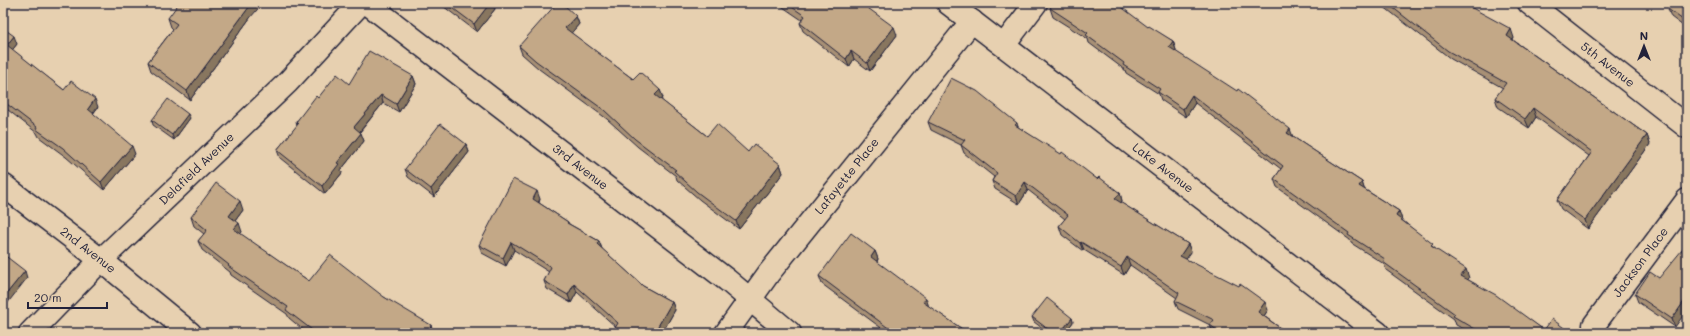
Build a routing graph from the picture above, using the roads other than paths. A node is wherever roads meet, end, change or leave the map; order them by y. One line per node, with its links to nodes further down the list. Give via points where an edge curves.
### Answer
1 (361, 3): 11 (street, Delafield Avenue, via 287,83)
2 (367, 3): 12 (street, 3rd Avenue)
3 (948, 3): 6 (street, Lake Avenue)
4 (1036, 3): 7 (street)
5 (1529, 3): 8 (street, 5th Avenue)
6 (972, 21): 7 (street, Lake Avenue); 12 (street, Lafayette Place)
7 (1004, 45): 14 (street, Lake Avenue)
8 (1687, 127)
9 (3, 185): 11 (street, 2nd Avenue)
10 (1687, 200): 13 (street, Jackson Place)
11 (101, 260): 15 (street, Delafield Avenue); 16 (street, 2nd Avenue)
12 (750, 300): 17 (street, Lafayette Place); 18 (street, 3rd Avenue)
13 (1594, 325)
14 (1376, 332)
15 (30, 333)
16 (190, 333)
17 (726, 333)
18 (790, 333)

